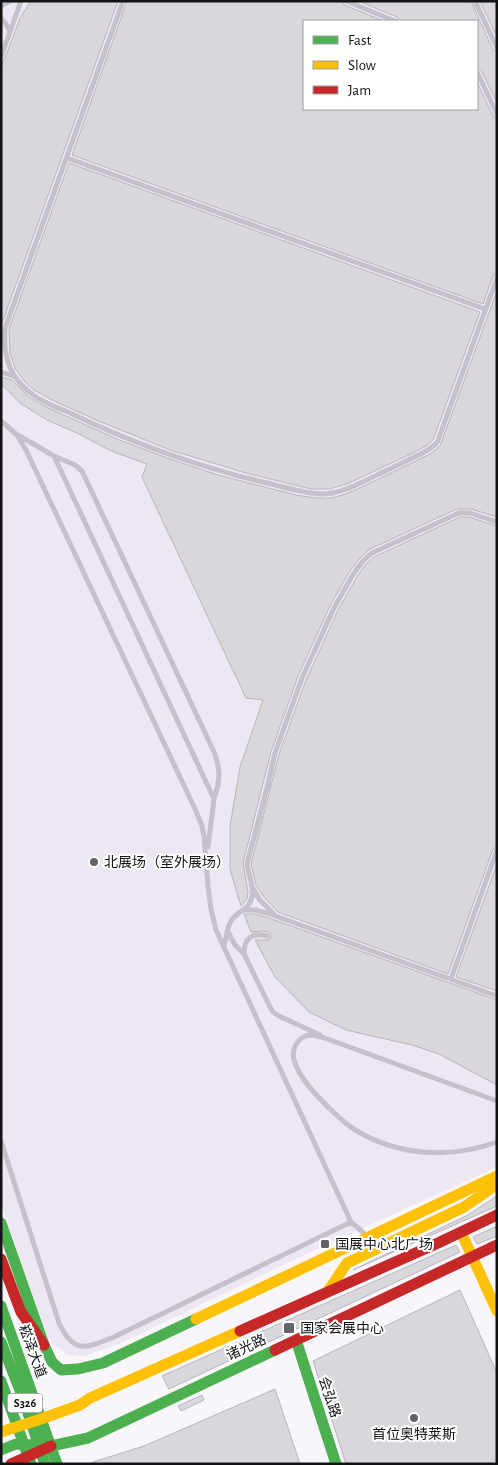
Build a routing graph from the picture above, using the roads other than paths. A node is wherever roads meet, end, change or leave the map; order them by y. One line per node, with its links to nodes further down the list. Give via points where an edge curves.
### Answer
1 (10, 1): 6 (lane)
2 (21, 1): 9 (lane)
3 (123, 1): 14 (lane)
4 (346, 1): 8 (lane)
5 (475, 1): 10 (lane)
6 (1, 6)
7 (1, 18): 9 (lane)
8 (393, 20)
9 (10, 32): 11 (lane)
10 (497, 48)
11 (1, 57)
12 (478, 74): 13 (lane)
13 (497, 114)
14 (67, 158): 16 (lane); 17 (lane)
15 (497, 278): 16 (lane)
16 (485, 310): 20 (lane, via 437,443 342,491 322,494 253,480 127,438 44,401 28,391)
17 (5, 329): 18 (lane); 20 (lane, via 6,358)
18 (1, 336)
19 (1, 372): 20 (lane)
20 (14, 376)
21 (1, 421): 22 (lane)
22 (16, 434): 23 (lane); 27 (lane, via 196,811 204,836)
23 (54, 456): 25 (lane); 25 (lane, via 82,472 215,754 219,774)
24 (497, 522): 28 (lane, via 470,513 450,516 372,554 354,573 334,606 302,678 275,753 247,864)
25 (214, 799): 27 (lane)
26 (497, 850): 35 (lane)
27 (206, 863): 33 (lane, via 211,909)
28 (252, 887): 29 (lane, via 250,903); 30 (lane, via 266,907)
29 (244, 910): 30 (lane, via 256,910); 31 (lane, via 230,922)
30 (283, 919): 35 (lane)
31 (228, 932): 33 (lane); 34 (lane)
32 (267, 936): 34 (lane, via 253,935 244,946)
33 (224, 947): 44 (lane)
34 (244, 954): 37 (lane, via 273,1012)
35 (451, 979): 36 (lane)
36 (497, 996)
37 (325, 1038): 38 (lane); 40 (lane, via 304,1037 296,1043 294,1060 312,1092 356,1131 408,1150 440,1154)
38 (497, 1101)
39 (1, 1141): 44 (lane, via 59,1323 65,1335 74,1344 82,1346 89,1347 114,1337)
40 (497, 1142)
41 (497, 1176): 47 (main road)
42 (497, 1184): 51 (main road, via 464,1207 347,1263)
43 (497, 1215): 46 (main road, 诸光路)
44 (351, 1222): 47 (lane)
45 (1, 1223): 56 (main road)
46 (461, 1232): 49 (main road); 51 (main road, 诸光路)
47 (369, 1237): 56 (main road, via 103,1363 61,1370 52,1362)
48 (497, 1245): 49 (main road, 诸光路)
49 (472, 1257): 53 (main road); 54 (main road, 诸光路)
50 (1, 1259): 56 (main road, via 21,1312)
51 (328, 1292): 59 (main road, 诸光路, via 80,1405)
52 (1, 1306): 59 (main road, 崧泽大道)
53 (497, 1311)
54 (296, 1340): 62 (main road, 诸光路, via 88,1438); 67 (main road, 会弘路)
55 (1, 1342): 65 (main road, S326)
56 (44, 1345)
57 (1, 1381): 64 (main road, S326)
58 (1, 1405): 60 (main road)
59 (41, 1419): 60 (main road, 诸光路); 62 (main road, 崧泽大道)
60 (6, 1430): 61 (main road)
61 (16, 1444): 62 (main road, 诸光路); 63 (main road, 诸光路); 64 (main road)
62 (51, 1446): 64 (main road); 66 (main road, 崧泽大道)
63 (1, 1450)
64 (22, 1463)
65 (45, 1464)
66 (57, 1464)
67 (336, 1464)

